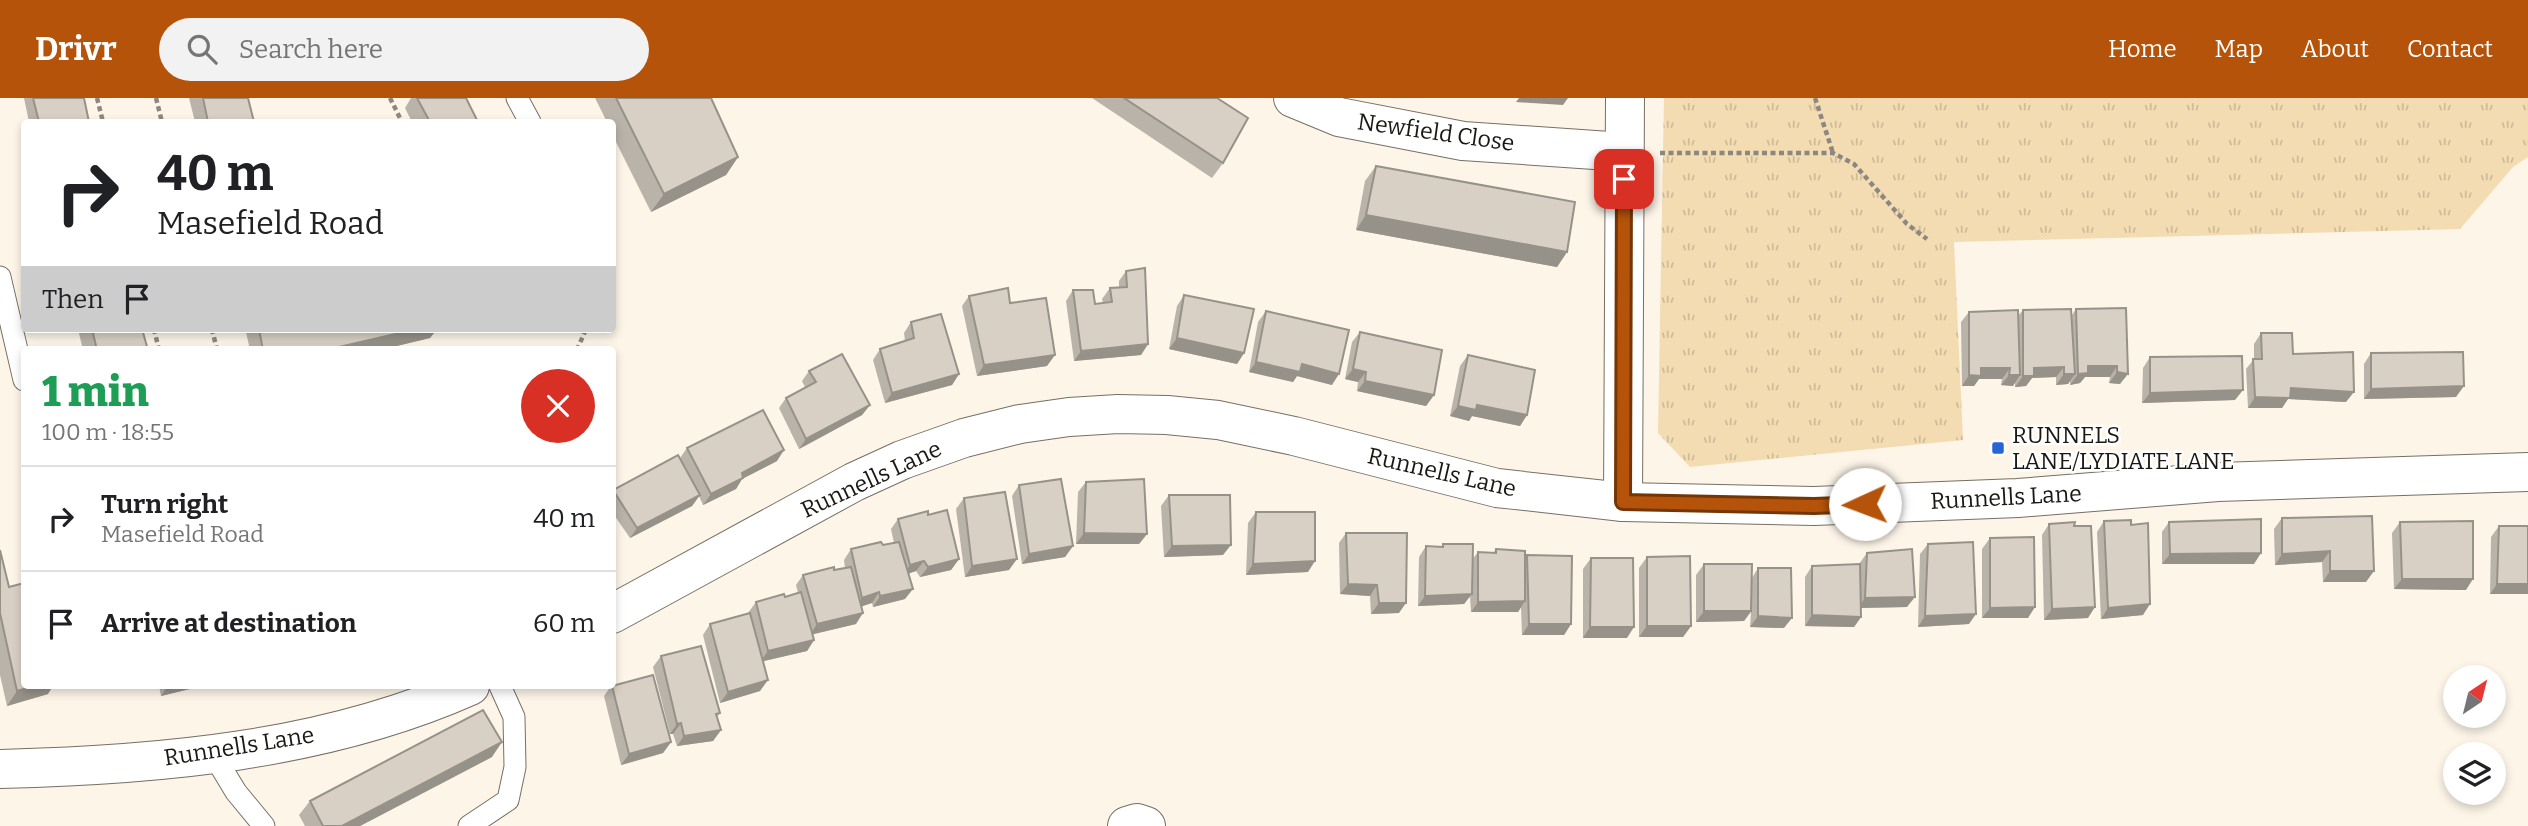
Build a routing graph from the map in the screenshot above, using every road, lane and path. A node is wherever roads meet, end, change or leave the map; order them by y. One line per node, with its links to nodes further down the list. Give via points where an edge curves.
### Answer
1 (97, 98): 8 (path)
2 (156, 98): 9 (path)
3 (390, 98): 10 (path)
4 (517, 98): 11 (lane)
5 (1293, 98): 12 (street, Newfield Close, via 1339,117 1463,141)
6 (1625, 98): 12 (street)
7 (1815, 98): 13 (path)
8 (102, 119)
9 (161, 119)
10 (400, 119)
11 (528, 119)
12 (1637, 153): 13 (path); 18 (street)
13 (1833, 153): 14 (path, via 1854,164 1907,224)
14 (1927, 239)
15 (0, 277): 16 (lane)
16 (21, 367)
17 (2528, 471): 18 (street, Runnells Lane, via 2218,482 2018,498 1814,506)
18 (1623, 502): 19 (street, Runnells Lane, via 1497,488 1218,420 1118,414 1069,417 964,438 902,460)
19 (616, 612)
20 (462, 689): 22 (street, Runnells Lane, via 332,731)
21 (501, 689): 25 (lane, via 514,717 511,789 508,800)
22 (213, 754): 23 (street, Runnells Lane, via 94,767); 24 (lane)
23 (0, 769)
24 (264, 826)
25 (469, 826)
26 (1127, 826): 27 (street)
27 (1146, 826)

